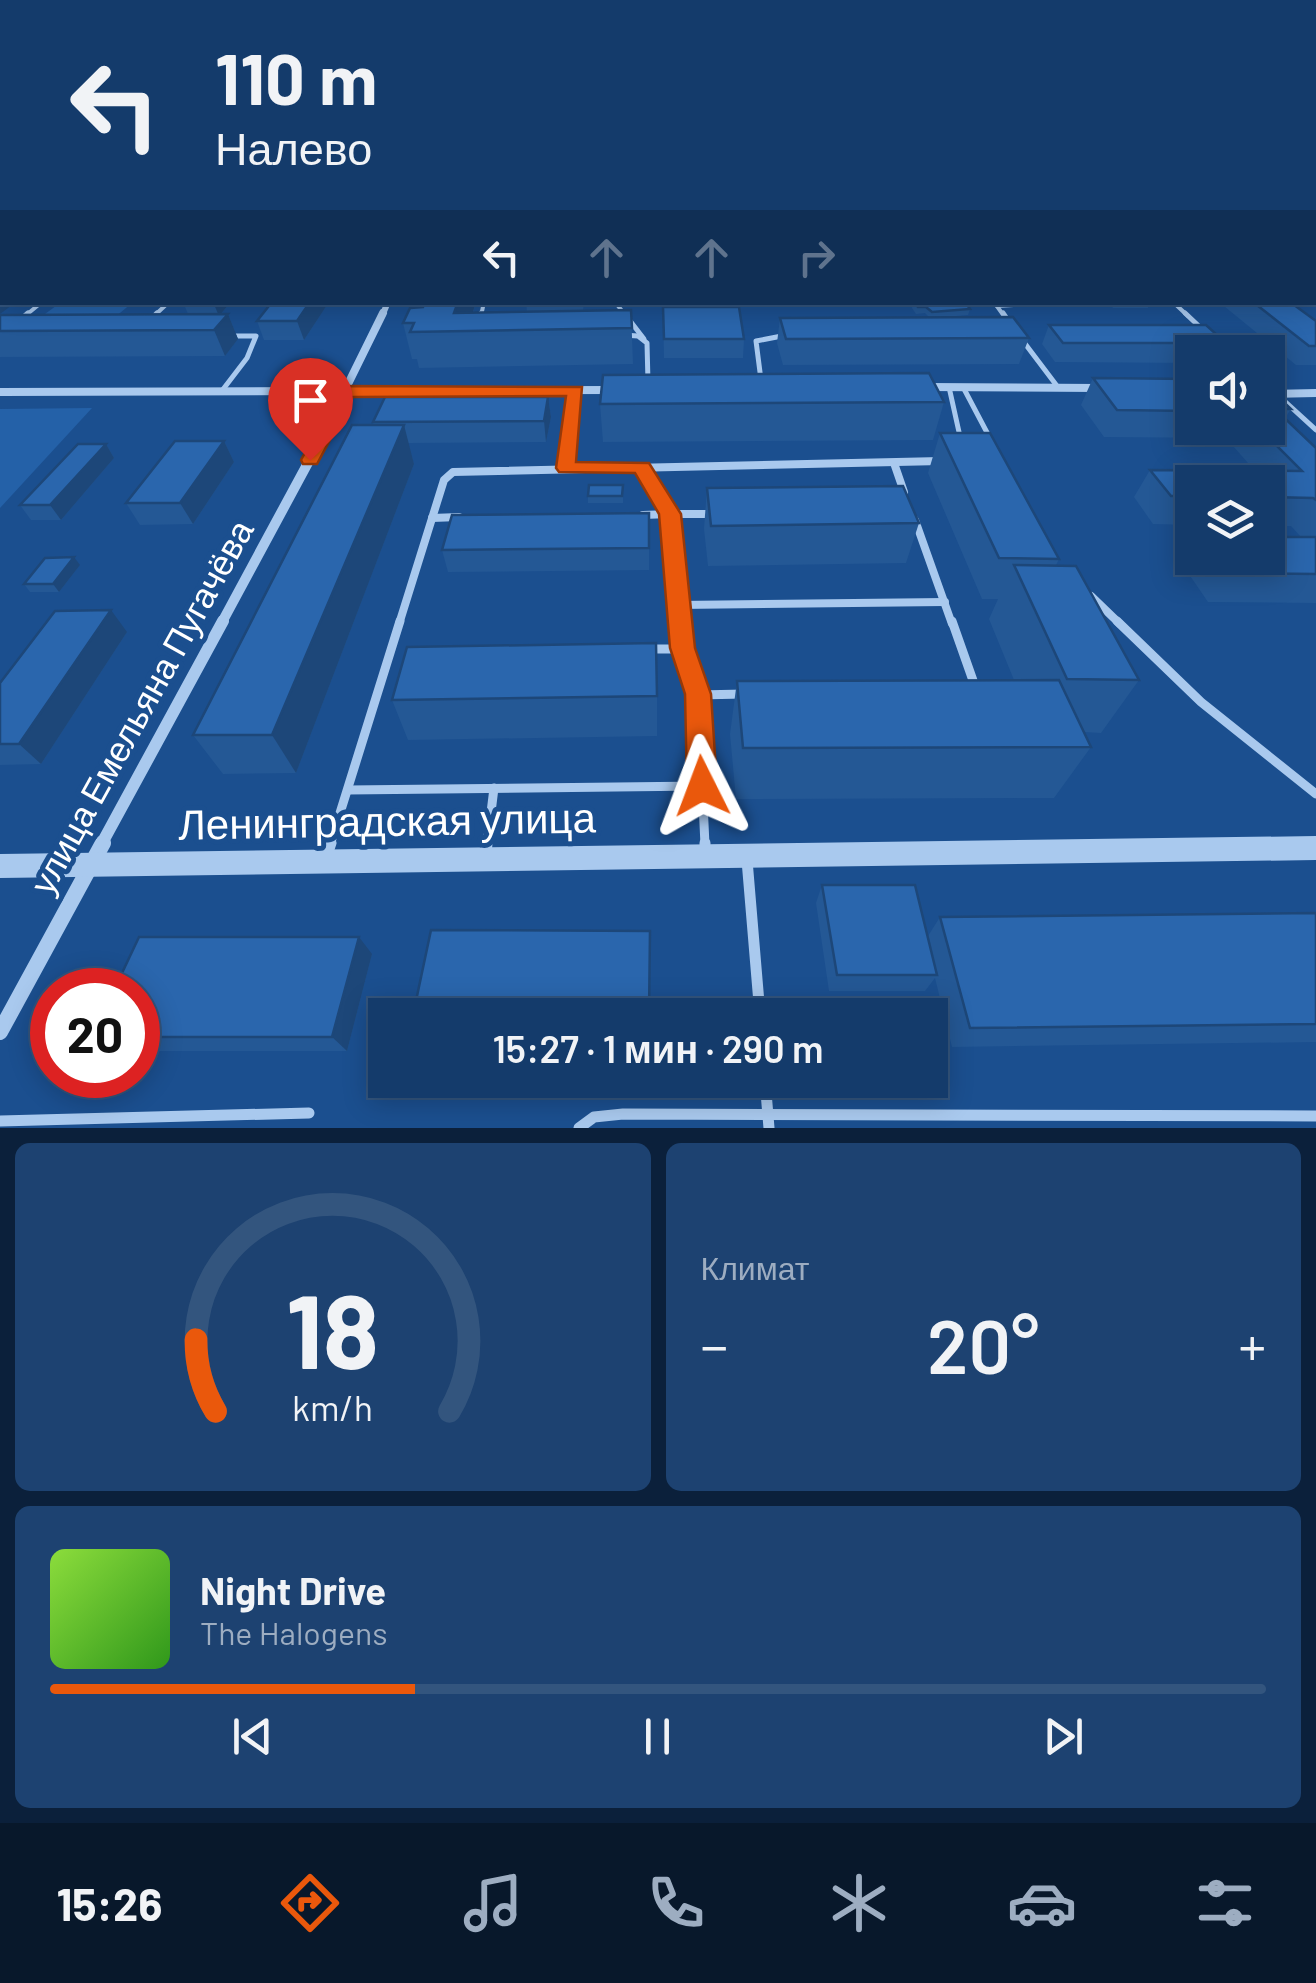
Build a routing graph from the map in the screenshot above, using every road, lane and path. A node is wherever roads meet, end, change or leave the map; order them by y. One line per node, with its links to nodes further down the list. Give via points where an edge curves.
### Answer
1 (38, 305): 8 (lane)
2 (165, 305): 9 (lane)
3 (387, 305): 29 (street, улица Емельяна Пугачёва)
4 (483, 305): 11 (lane)
5 (617, 305): 17 (lane)
6 (996, 305): 18 (lane)
7 (1176, 305): 13 (lane)
8 (14, 324)
9 (146, 324)
10 (264, 325): 15 (lane)
11 (476, 333)
12 (618, 335): 17 (lane)
13 (1209, 335)
14 (222, 336): 15 (lane)
15 (256, 336): 28 (lane)
16 (795, 336): 22 (lane, via 756,342)
17 (644, 338): 25 (lane)
18 (1056, 386): 20 (street); 23 (street)
19 (949, 387): 20 (street); 21 (street); 35 (lane)
20 (963, 387): 34 (lane)
21 (912, 388)
22 (763, 389)
23 (1115, 389)
24 (630, 390): 26 (street)
25 (648, 390)
26 (576, 391): 29 (street); 38 (lane)
27 (0, 392): 28 (street)
28 (221, 392): 29 (street)
29 (347, 392): 67 (street, улица Емельяна Пугачёва)
30 (1316, 393): 31 (street)
31 (1285, 394)
32 (1285, 405): 33 (lane)
33 (1316, 430)
34 (996, 451)
35 (961, 453)
36 (948, 460): 37 (lane)
37 (894, 464): 39 (lane); 40 (lane)
38 (566, 468): 39 (lane); 46 (lane, via 453,472)
39 (642, 468): 41 (lane)
40 (906, 497)
41 (670, 514): 42 (lane); 44 (lane); 49 (lane)
42 (726, 514)
43 (912, 514): 48 (lane)
44 (630, 515)
45 (472, 517): 46 (lane)
46 (432, 518): 52 (lane)
47 (1079, 584): 60 (lane, via 1202,702)
48 (945, 602): 49 (lane); 54 (lane, via 976,685)
49 (678, 605): 50 (lane)
50 (682, 648): 51 (lane); 55 (lane)
51 (644, 649)
52 (390, 654): 53 (lane); 59 (lane)
53 (410, 654)
54 (968, 693)
55 (698, 694): 56 (lane); 57 (lane)
56 (756, 694)
57 (702, 786): 58 (lane); 62 (lane)
58 (494, 788): 59 (lane); 64 (lane)
59 (348, 790): 65 (lane)
60 (1316, 794)
61 (1316, 848): 63 (street, Ленинградская улица)
62 (706, 854): 63 (street, Ленинградская улица); 64 (street, Ленинградская улица)
63 (746, 854): 68 (lane)
64 (485, 860): 65 (street, Ленинградская улица)
65 (325, 863): 67 (street, Ленинградская улица)
66 (0, 866): 67 (street, Ленинградская улица)
67 (89, 866): 69 (street, улица Емельяна Пугачёва)
68 (759, 998)
69 (0, 1032)
70 (309, 1112): 72 (lane)
71 (1316, 1116): 73 (lane)
72 (0, 1121)
73 (769, 1121): 74 (lane, via 622,1114 594,1117)
74 (579, 1128)

